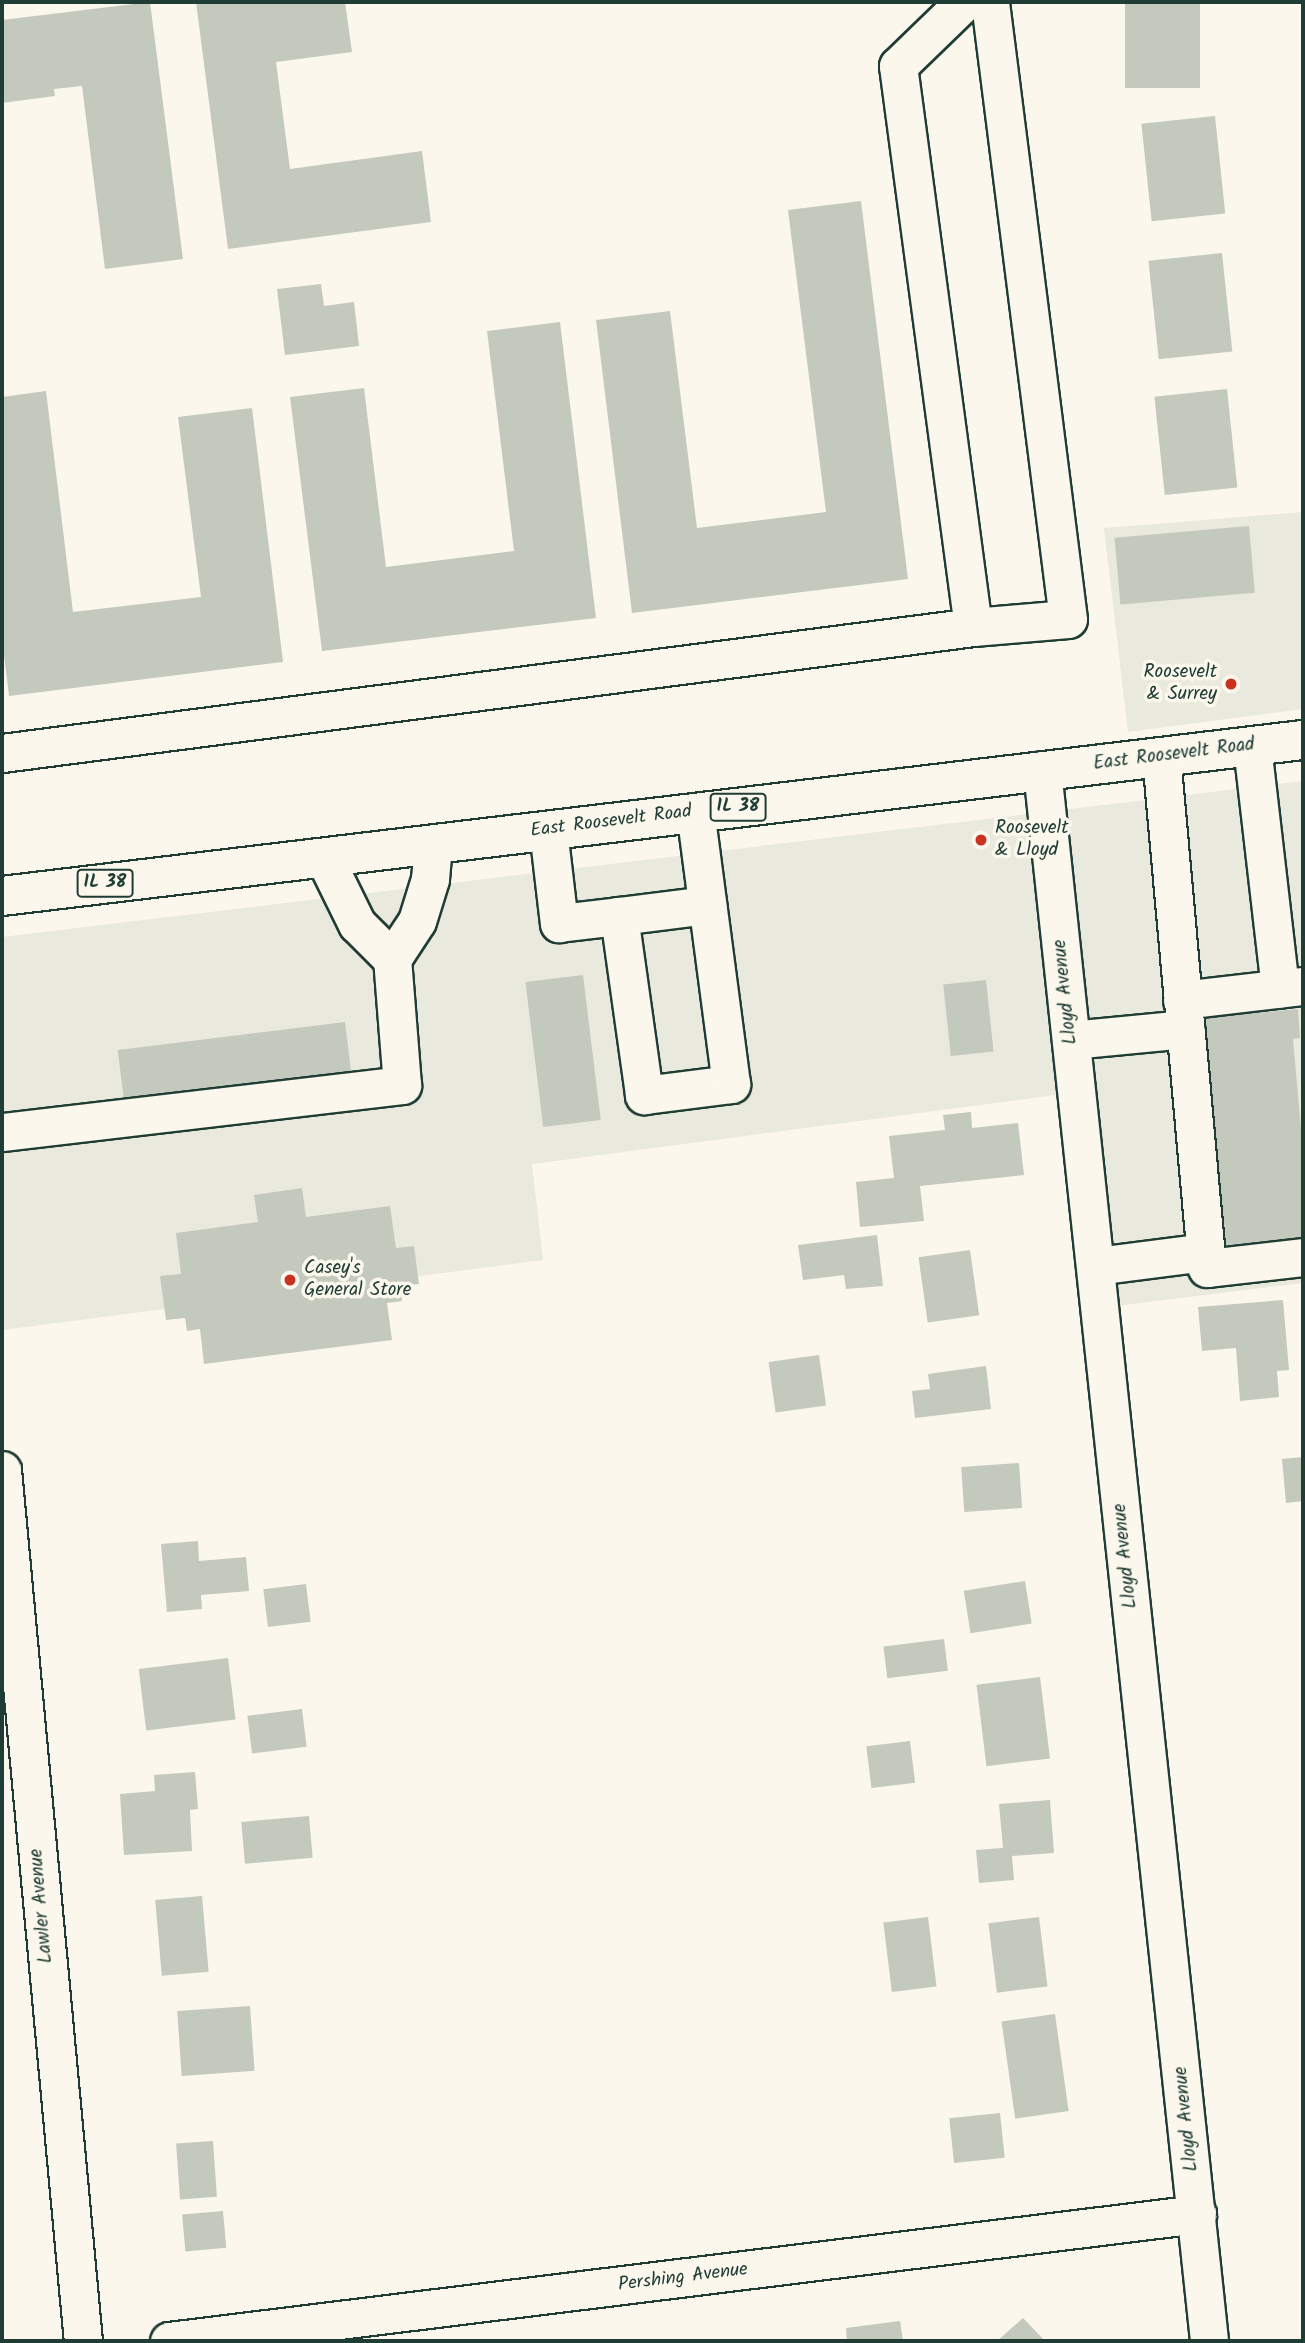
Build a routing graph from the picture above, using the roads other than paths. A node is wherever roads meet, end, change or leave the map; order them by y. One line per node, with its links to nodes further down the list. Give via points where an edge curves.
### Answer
1 (964, 2): 3 (street, via 898,66)
2 (990, 2): 3 (street, via 1068,619)
3 (973, 627): 6 (street)
4 (1303, 740): 5 (main road, East Roosevelt Road / IL 38)
5 (1252, 746): 7 (main road, East Roosevelt Road / IL 38); 17 (street)
6 (2, 753)
7 (1161, 756): 8 (main road, East Roosevelt Road / IL 38); 18 (street)
8 (1042, 770): 9 (main road, East Roosevelt Road / IL 38); 19 (street, Lloyd Avenue)
9 (695, 812): 10 (main road, East Roosevelt Road / IL 38); 14 (street)
10 (548, 830): 11 (main road, East Roosevelt Road / IL 38); 15 (street, via 559,923)
11 (433, 844): 12 (main road, East Roosevelt Road / IL 38); 16 (street, via 430,879 417,921)
12 (324, 857): 13 (main road, East Roosevelt Road / IL 38); 16 (street, via 350,913)
13 (2, 895)
14 (707, 905): 15 (street); 15 (street, via 731,1084 644,1095)
15 (619, 916)
16 (392, 959): 20 (street, via 402,1085)
17 (1292, 987): 18 (street)
18 (1183, 1015): 19 (street); 21 (street)
19 (1071, 1040): 23 (street, Lloyd Avenue)
20 (2, 1132)
21 (1205, 1252): 22 (street, via 1207,1268); 23 (street)
22 (1303, 1257)
23 (1096, 1266): 25 (street, Lloyd Avenue)
24 (2, 1470): 26 (street, Lawler Avenue)
25 (1197, 2214): 27 (street, Pershing Avenue); 28 (street, Lloyd Avenue)
26 (83, 2341)
27 (169, 2341)
28 (1209, 2341)

